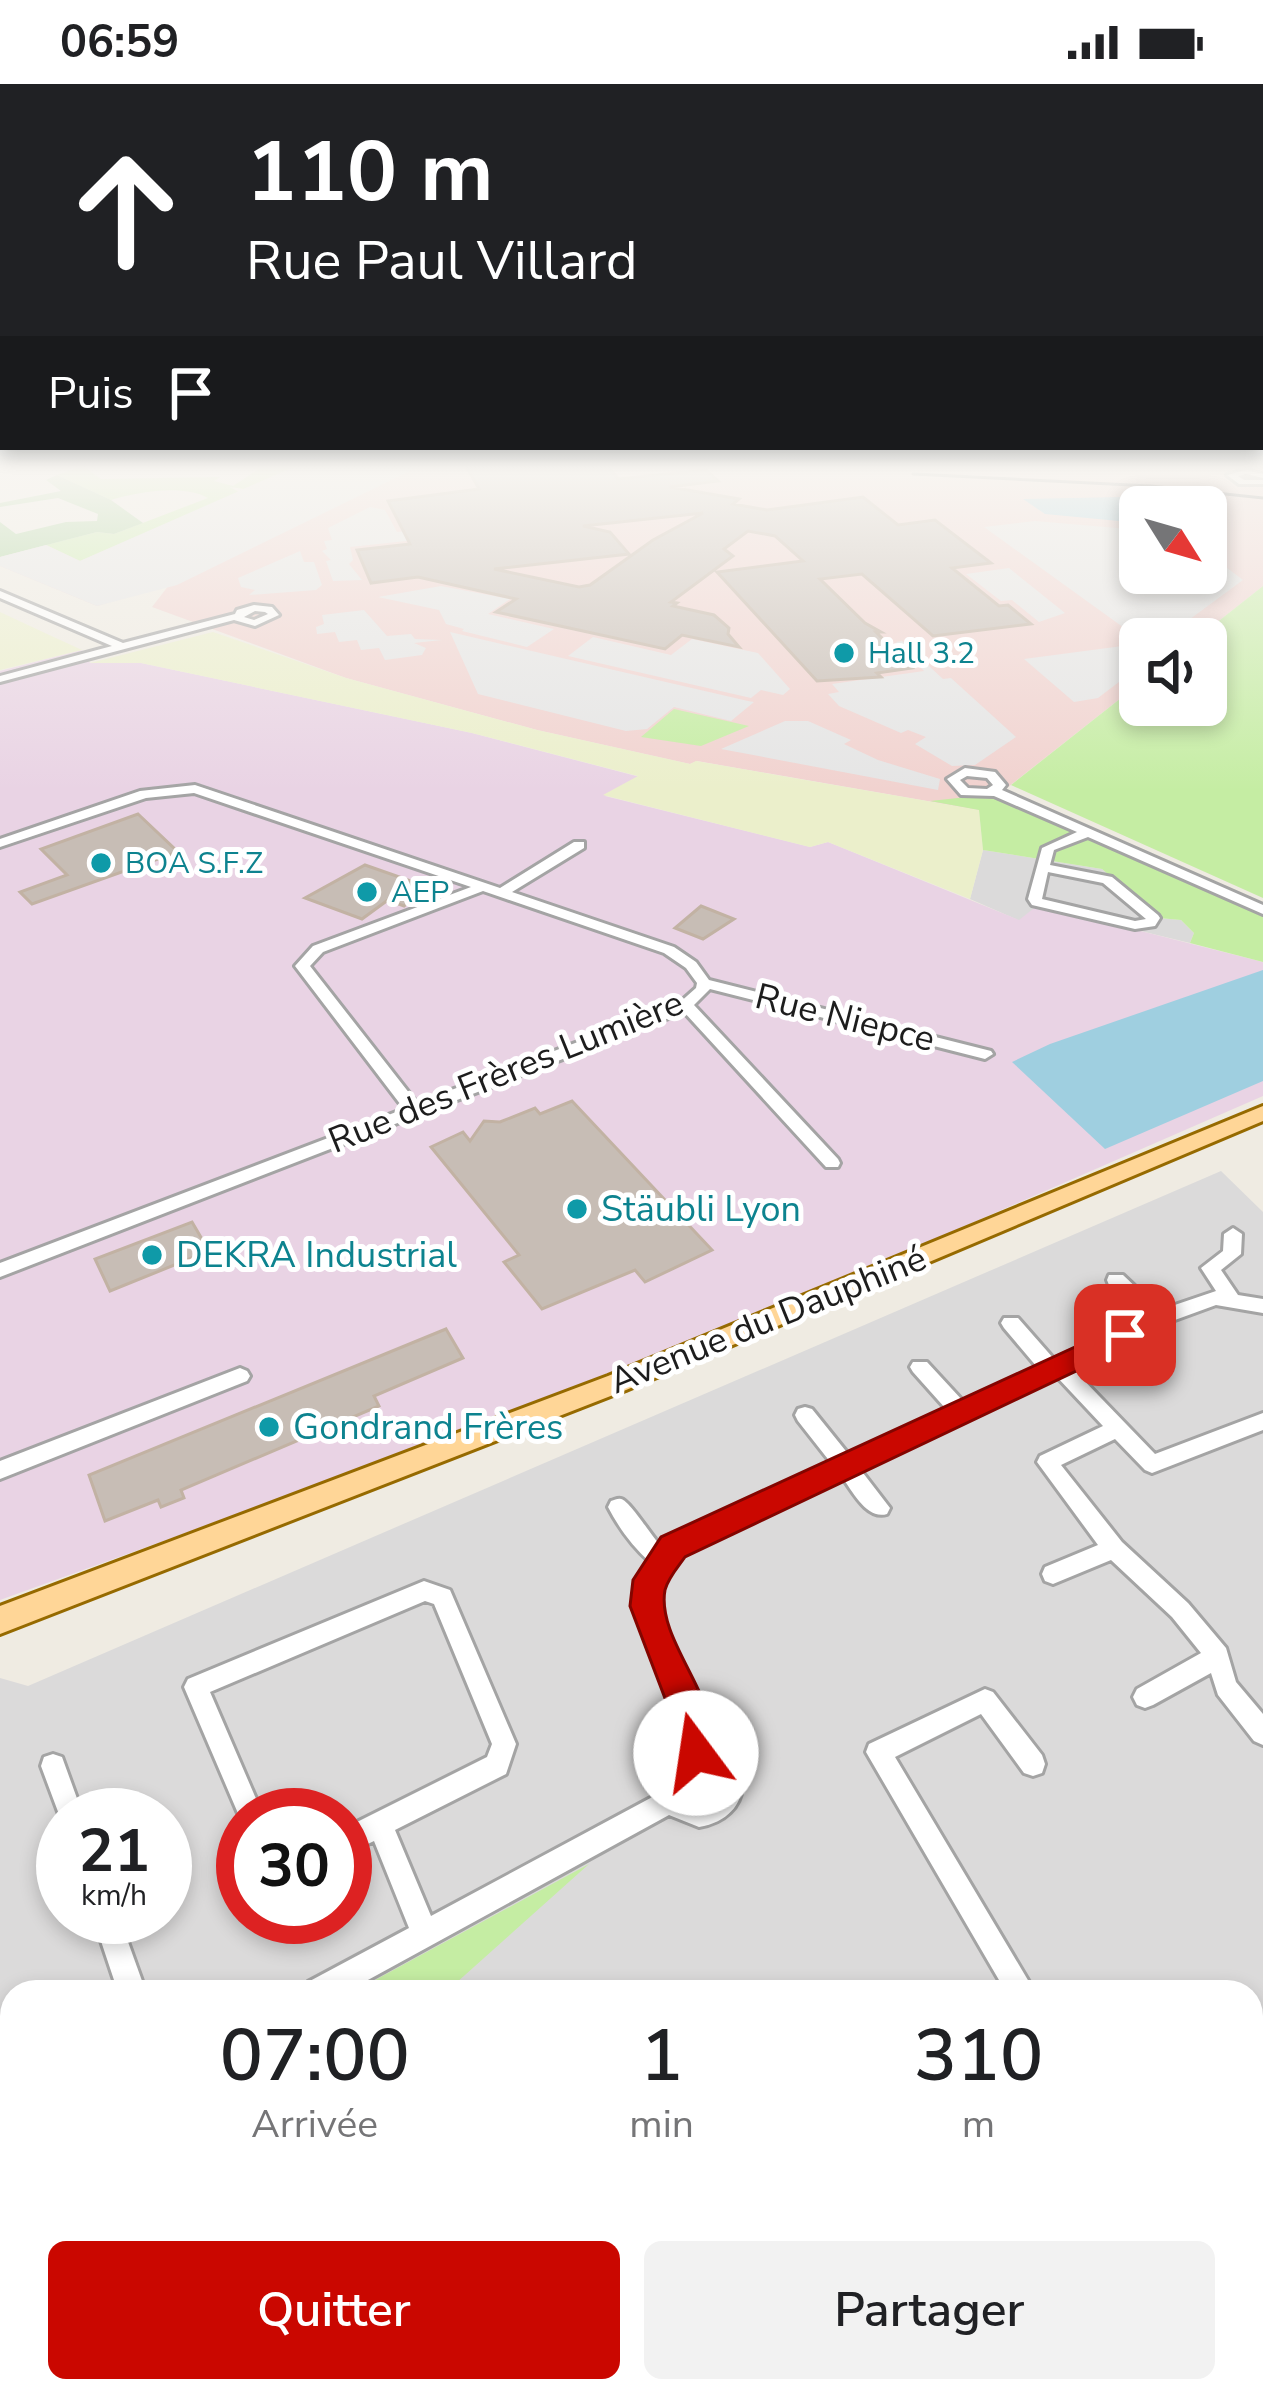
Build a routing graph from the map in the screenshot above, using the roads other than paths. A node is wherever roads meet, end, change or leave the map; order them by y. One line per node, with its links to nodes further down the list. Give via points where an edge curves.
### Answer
1 (0, 594): 3 (street)
2 (242, 619): 3 (street)
3 (130, 646): 4 (street)
4 (0, 679)
5 (994, 791): 6 (street)
6 (1090, 832): 9 (street, via 1054,843); 12 (street)
7 (0, 843): 10 (street, Rue des Frères Lumière, via 144,794 195,789)
8 (579, 845): 11 (street)
9 (1042, 867): 9 (street, via 1037,902 1135,926 1153,918 1107,880)
10 (483, 887): 11 (street, Rue des Frères Lumière); 16 (street, via 318,949 302,966)
11 (501, 893): 13 (street, Rue des Frères Lumière, via 669,950)
12 (1263, 910)
13 (704, 983): 14 (street, Rue des Frères Lumière); 15 (street, Rue Niepce)
14 (686, 1005): 16 (street, Rue des Frères Lumière); 18 (street)
15 (985, 1054)
16 (414, 1111): 20 (street, Rue des Frères Lumière)
17 (1263, 1113): 40 (main road, Avenue du Dauphiné, via 617,1383)
18 (832, 1163)
19 (1233, 1234): 22 (street, via 1232,1254 1210,1268)
20 (0, 1270)
21 (1116, 1280): 24 (street)
22 (1231, 1299): 23 (street); 24 (street)
23 (1263, 1306)
24 (1157, 1319): 27 (street)
25 (1011, 1323): 27 (street)
26 (920, 1366): 29 (street)
27 (1056, 1369): 29 (street); 32 (street)
28 (240, 1376): 34 (street)
29 (962, 1413): 33 (street)
30 (805, 1415): 33 (street)
31 (1263, 1421): 32 (street, via 1152,1464)
32 (1118, 1428): 37 (street, via 1047,1462)
33 (846, 1466): 36 (street); 38 (street)
34 (0, 1470)
35 (619, 1507): 38 (street)
36 (879, 1508)
37 (1114, 1549): 39 (street); 41 (street)
38 (661, 1559): 44 (street, via 647,1606 692,1722)
39 (1053, 1574)
40 (0, 1620)
41 (1218, 1656): 42 (street); 43 (street, via 1226,1687)
42 (1145, 1697)
43 (1263, 1733)
44 (696, 1753): 49 (street, via 670,1772); 49 (street, via 726,1766 729,1793 722,1805 696,1814)
45 (1034, 1764): 56 (street, via 985,1700 878,1752)
46 (53, 1766): 47 (street)
47 (61, 1788)
48 (239, 1788): 50 (street, via 196,1687 424,1591 442,1598 504,1744 496,1765)
49 (673, 1799): 52 (street)
50 (380, 1825): 51 (street); 52 (street)
51 (372, 1829)
52 (425, 1935): 55 (street)
53 (115, 1944): 54 (street)
54 (128, 1980)
55 (341, 1980)
56 (1014, 1980)

